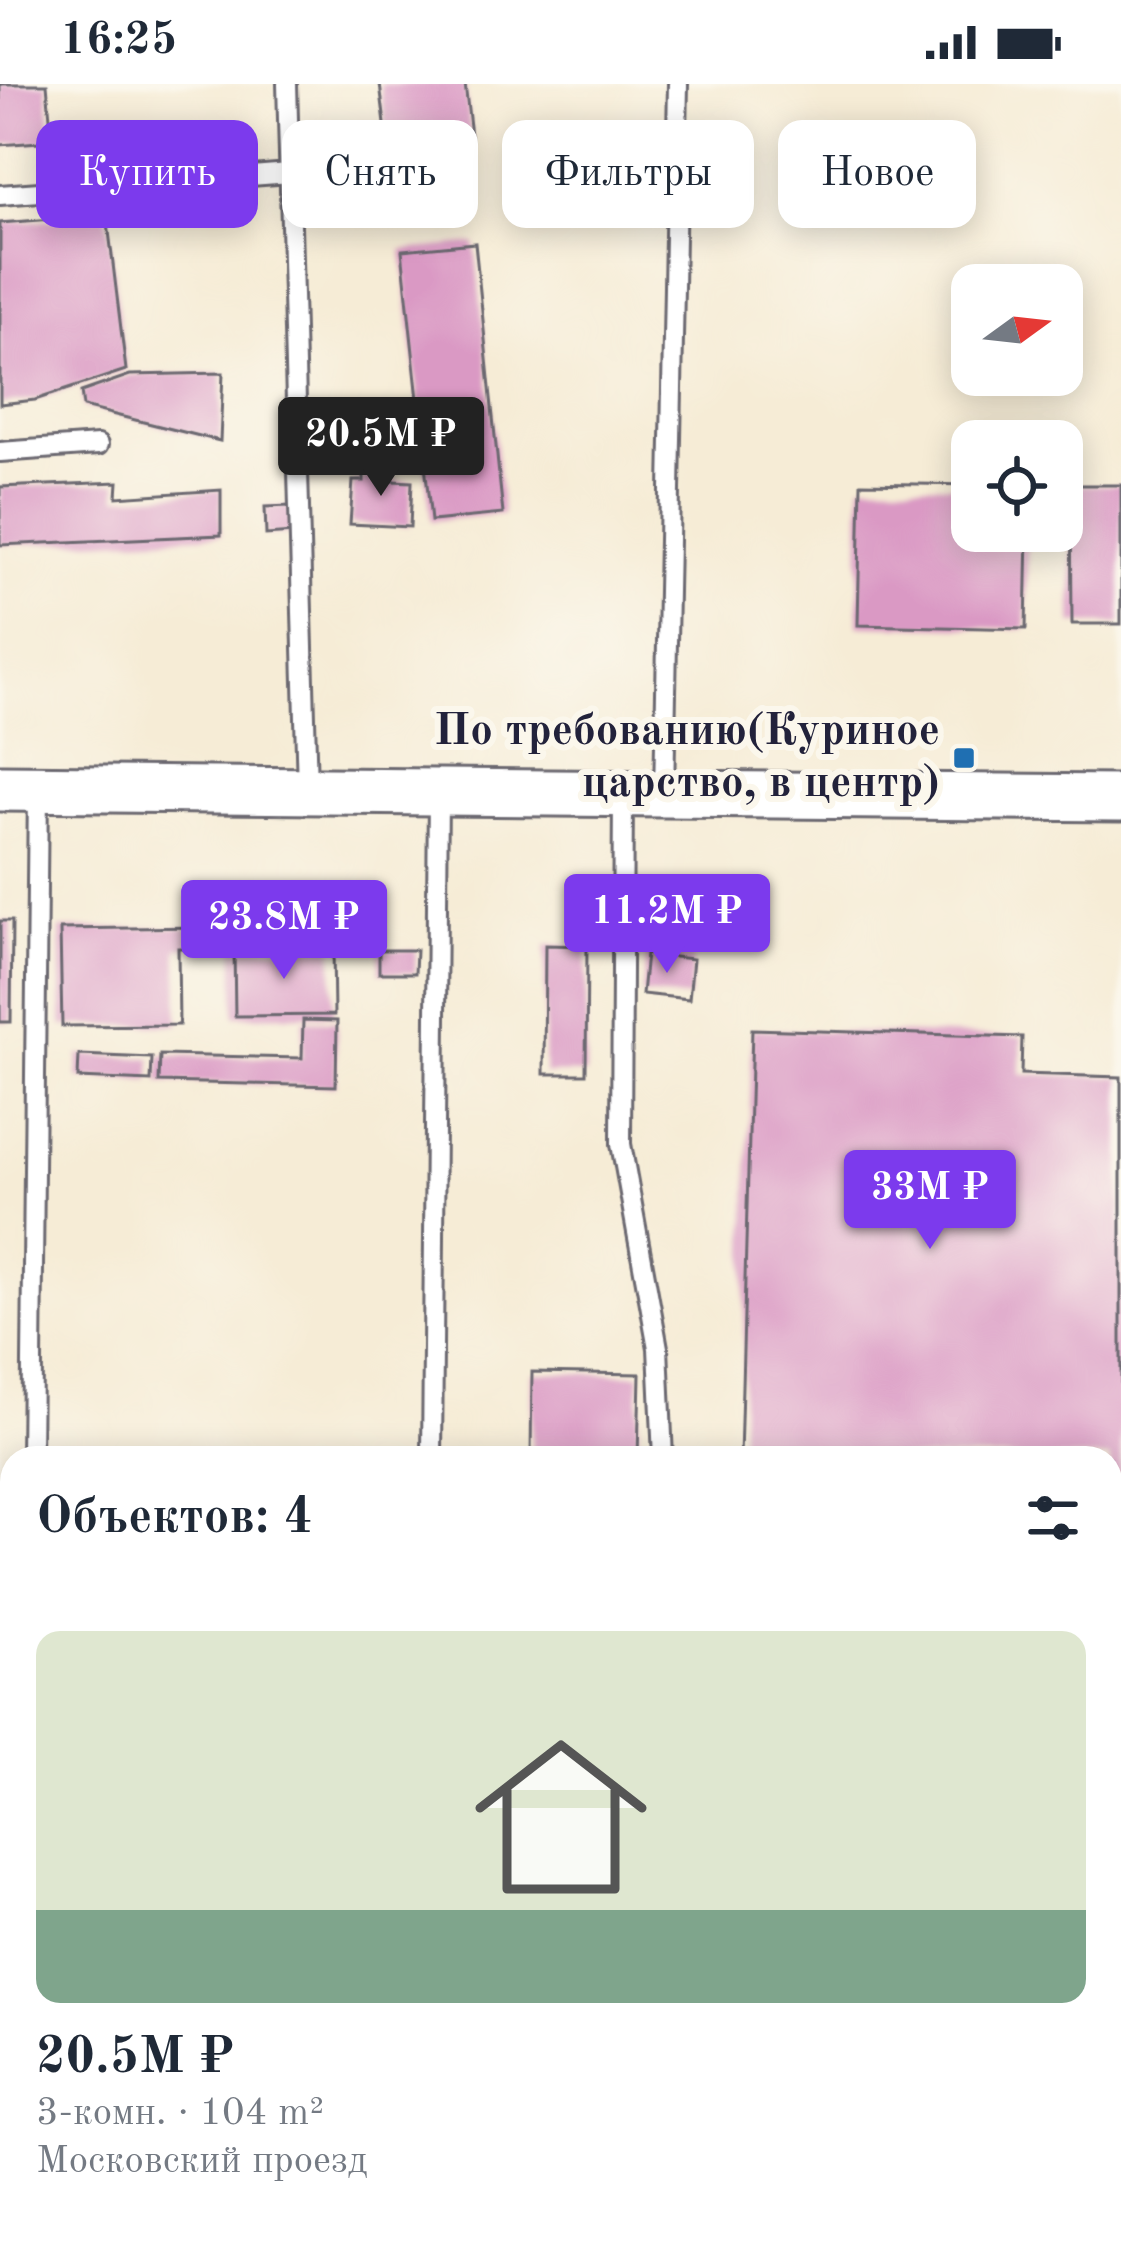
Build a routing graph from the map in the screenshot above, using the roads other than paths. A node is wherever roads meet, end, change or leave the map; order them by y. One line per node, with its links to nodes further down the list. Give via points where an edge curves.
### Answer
1 (287, 84): 3 (lane)
2 (678, 84): 12 (lane)
3 (288, 120)
4 (282, 174): 5 (lane)
5 (0, 196)
6 (292, 228): 10 (lane)
7 (98, 445): 8 (lane)
8 (0, 452)
9 (19, 788): 10 (street); 14 (lane)
10 (307, 788): 11 (street)
11 (438, 790): 12 (street); 15 (lane)
12 (644, 794): 13 (street); 16 (lane, via 621,1144 658,1348)
13 (1121, 798)
14 (31, 1446)
15 (432, 1446)
16 (662, 1446)

